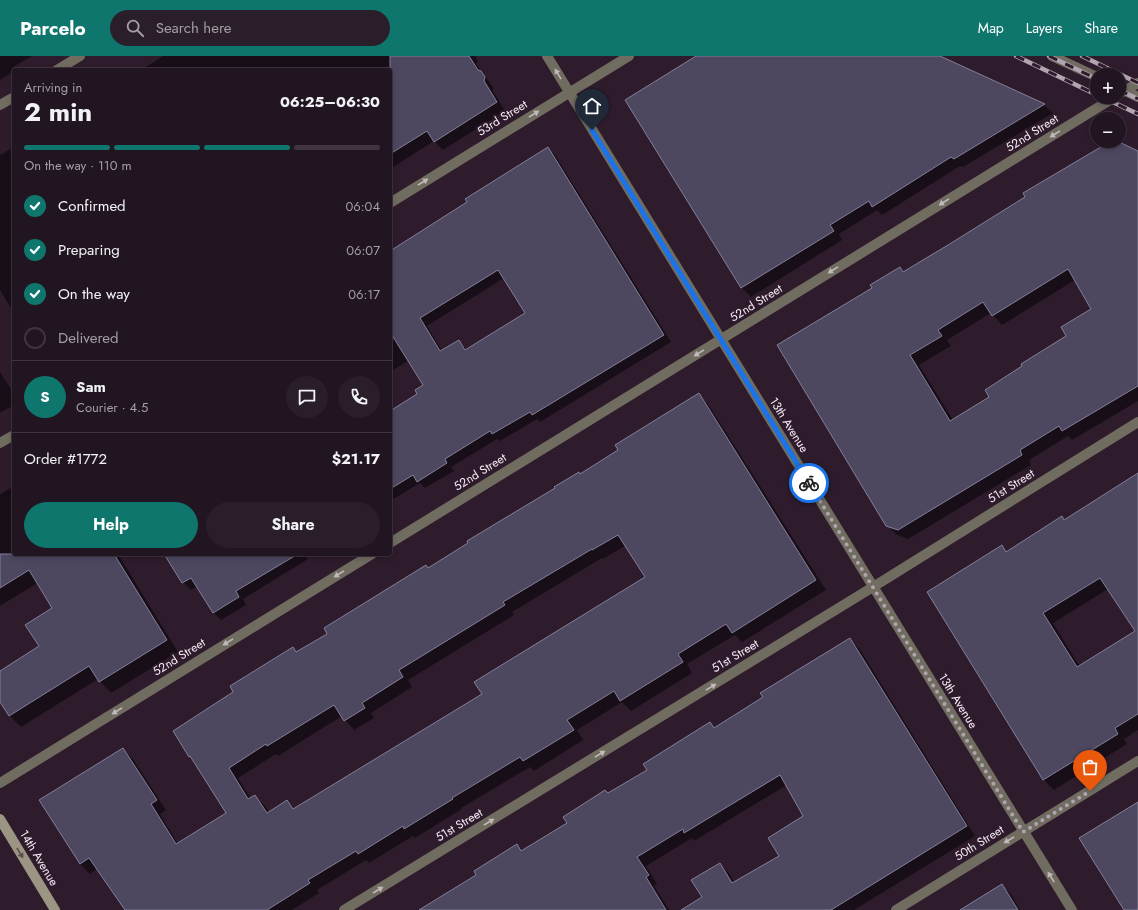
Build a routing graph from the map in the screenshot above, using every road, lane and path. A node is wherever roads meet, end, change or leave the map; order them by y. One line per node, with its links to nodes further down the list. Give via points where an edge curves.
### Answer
1 (80, 56): 5 (street)
2 (547, 56): 9 (street, 13th Avenue, one-way to 2)
3 (629, 56): 9 (street, 53rd Street)
4 (1052, 56): 6 (street)
5 (60, 68)
6 (1090, 74)
7 (1138, 83): 8 (street)
8 (1126, 89)
9 (569, 93): 15 (street, 53rd Street, one-way to 9); 16 (street, 13th Avenue)
10 (1126, 93): 11 (street)
11 (1138, 97)
12 (12, 98): 14 (street)
13 (1104, 104): 16 (street, 52nd Street, one-way to 16)
14 (0, 105)
15 (392, 202)
16 (721, 340): 20 (street, 52nd Street, one-way to 20); 22 (street, 13th Avenue)
17 (1138, 422): 22 (street, 51st Street)
18 (12, 436): 19 (street)
19 (0, 443)
20 (392, 542)
21 (369, 556): 24 (street, 52nd Street, one-way to 24)
22 (873, 588): 26 (street, 13th Avenue); 28 (street, 51st Street, one-way to 22)
23 (1138, 761): 26 (street, 50th Street)
24 (0, 782)
25 (0, 820): 27 (main road, 14th Avenue, one-way to 27)
26 (1023, 832): 29 (street, 50th Street, one-way to 29); 30 (street, 13th Avenue, one-way to 26)
27 (55, 910)
28 (344, 910)
29 (896, 910)
30 (1072, 910)

